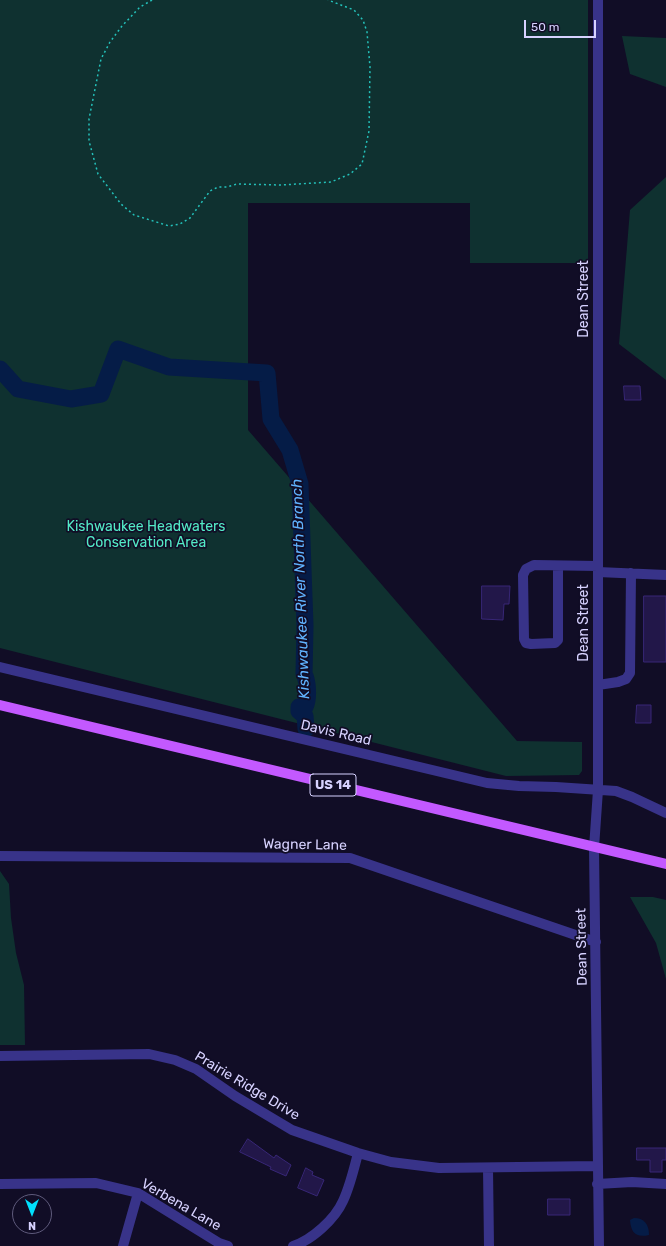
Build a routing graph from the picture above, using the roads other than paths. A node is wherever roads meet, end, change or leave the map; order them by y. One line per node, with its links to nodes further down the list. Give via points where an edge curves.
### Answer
1 (598, 0): 3 (street, Dean Street)
2 (558, 566): 2 (street, via 534,565 526,569 523,575 526,643 556,643 558,640); 3 (street)
3 (598, 569): 4 (street); 7 (street, Dean Street)
4 (632, 573): 5 (street); 7 (street, via 630,673 626,679)
5 (666, 575)
6 (0, 667): 9 (street, Davis Road, via 488,783)
7 (598, 685): 9 (street, Dean Street)
8 (0, 705): 11 (main road, US 14)
9 (598, 790): 10 (street, Davis Road, via 616,791); 11 (street, Dean Street)
10 (666, 813)
11 (594, 848): 13 (main road, US 14); 14 (street, Dean Street)
12 (0, 856): 14 (street, Wagner Lane, via 350,858)
13 (666, 864)
14 (596, 942): 17 (street, Dean Street)
15 (0, 1056): 16 (street, Prairie Ridge Drive, via 149,1054 175,1060 196,1069 292,1130)
16 (358, 1153): 18 (street, Prairie Ridge Drive, via 391,1162 439,1168); 25 (street, via 343,1202 316,1234)
17 (597, 1166): 18 (street, Prairie Ridge Drive); 20 (street, Dean Street)
18 (488, 1168): 26 (street)
19 (0, 1184): 22 (street, Verbena Lane, via 96,1183)
20 (597, 1184): 21 (street); 27 (street, Dean Street)
21 (666, 1184)
22 (138, 1193): 23 (street); 24 (street, Verbena Lane)
23 (123, 1246)
24 (228, 1246)
25 (293, 1246)
26 (489, 1246)
27 (598, 1246)

